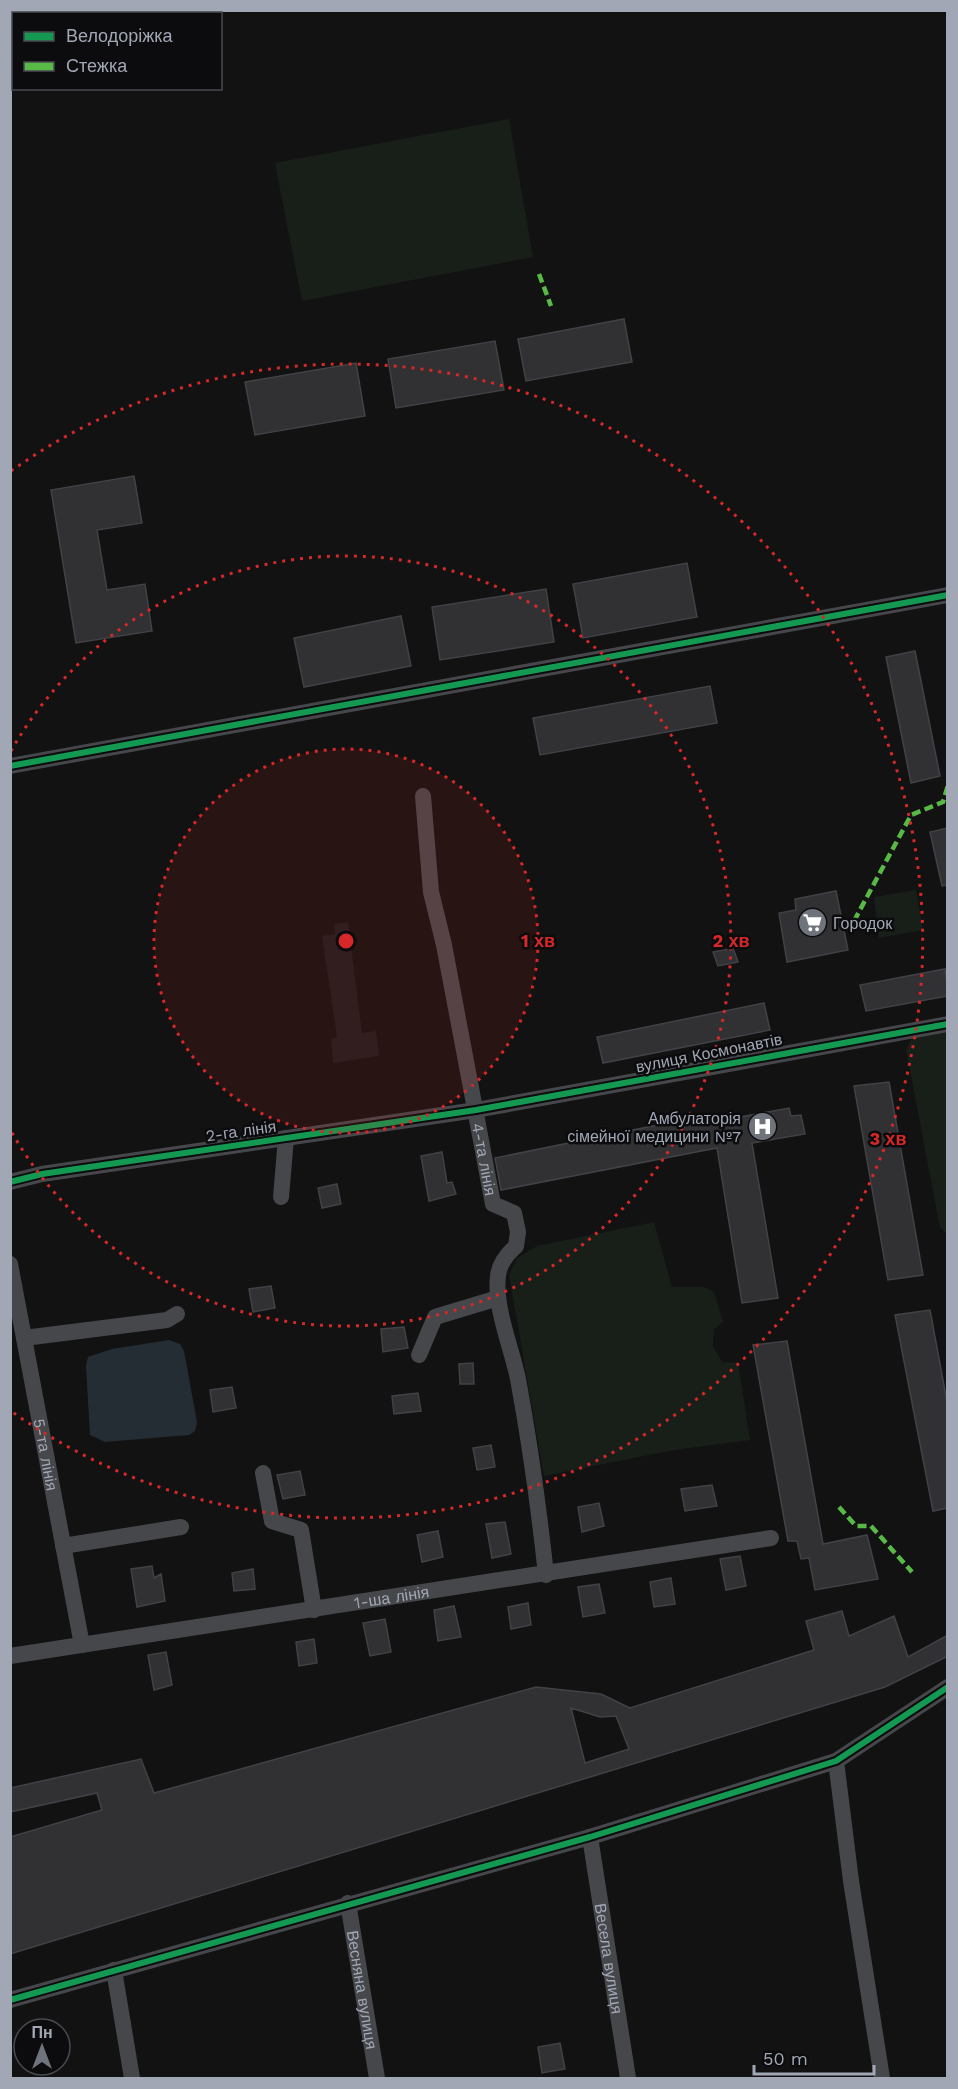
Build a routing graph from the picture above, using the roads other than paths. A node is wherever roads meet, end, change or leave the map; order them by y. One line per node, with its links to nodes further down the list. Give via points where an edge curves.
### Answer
1 (948, 595): 2 (street)
2 (10, 766)
3 (423, 796): 5 (street, 4-та лінія, via 431,892)
4 (948, 1024): 5 (street, вулиця Космонавтів)
5 (476, 1110): 6 (street, 2-га лінія); 10 (street, 4-та лінія, via 493,1204 514,1213 518,1233 516,1246 506,1255 498,1275)
6 (286, 1138): 7 (street, 2-га лінія); 8 (street)
7 (10, 1182)
8 (281, 1197)
9 (10, 1264): 12 (street, 5-та лінія)
10 (498, 1298): 13 (street, via 435,1317); 18 (street, 4-та лінія, via 524,1409)
11 (177, 1314): 12 (street, via 167,1320)
12 (24, 1338): 17 (street, 5-та лінія)
13 (419, 1355)
14 (263, 1473): 19 (street, via 272,1521 301,1530)
15 (181, 1527): 17 (street)
16 (771, 1538): 18 (street, 1-ша лінія)
17 (63, 1546): 20 (street, 5-та лінія)
18 (546, 1575): 19 (street, 1-ша лінія)
19 (314, 1610): 20 (street, 1-ша лінія)
20 (82, 1645): 21 (street, 1-ша лінія)
21 (10, 1656)
22 (948, 1687): 23 (street)
23 (836, 1761): 24 (street); 31 (street, via 850,1881)
24 (590, 1837): 25 (street); 30 (street, Весела вулиця)
25 (348, 1903): 26 (street); 29 (street, Весняна вулиця)
26 (114, 1970): 27 (street); 28 (street)
27 (10, 2000)
28 (132, 2079)
29 (377, 2079)
30 (628, 2079)
31 (882, 2079)

